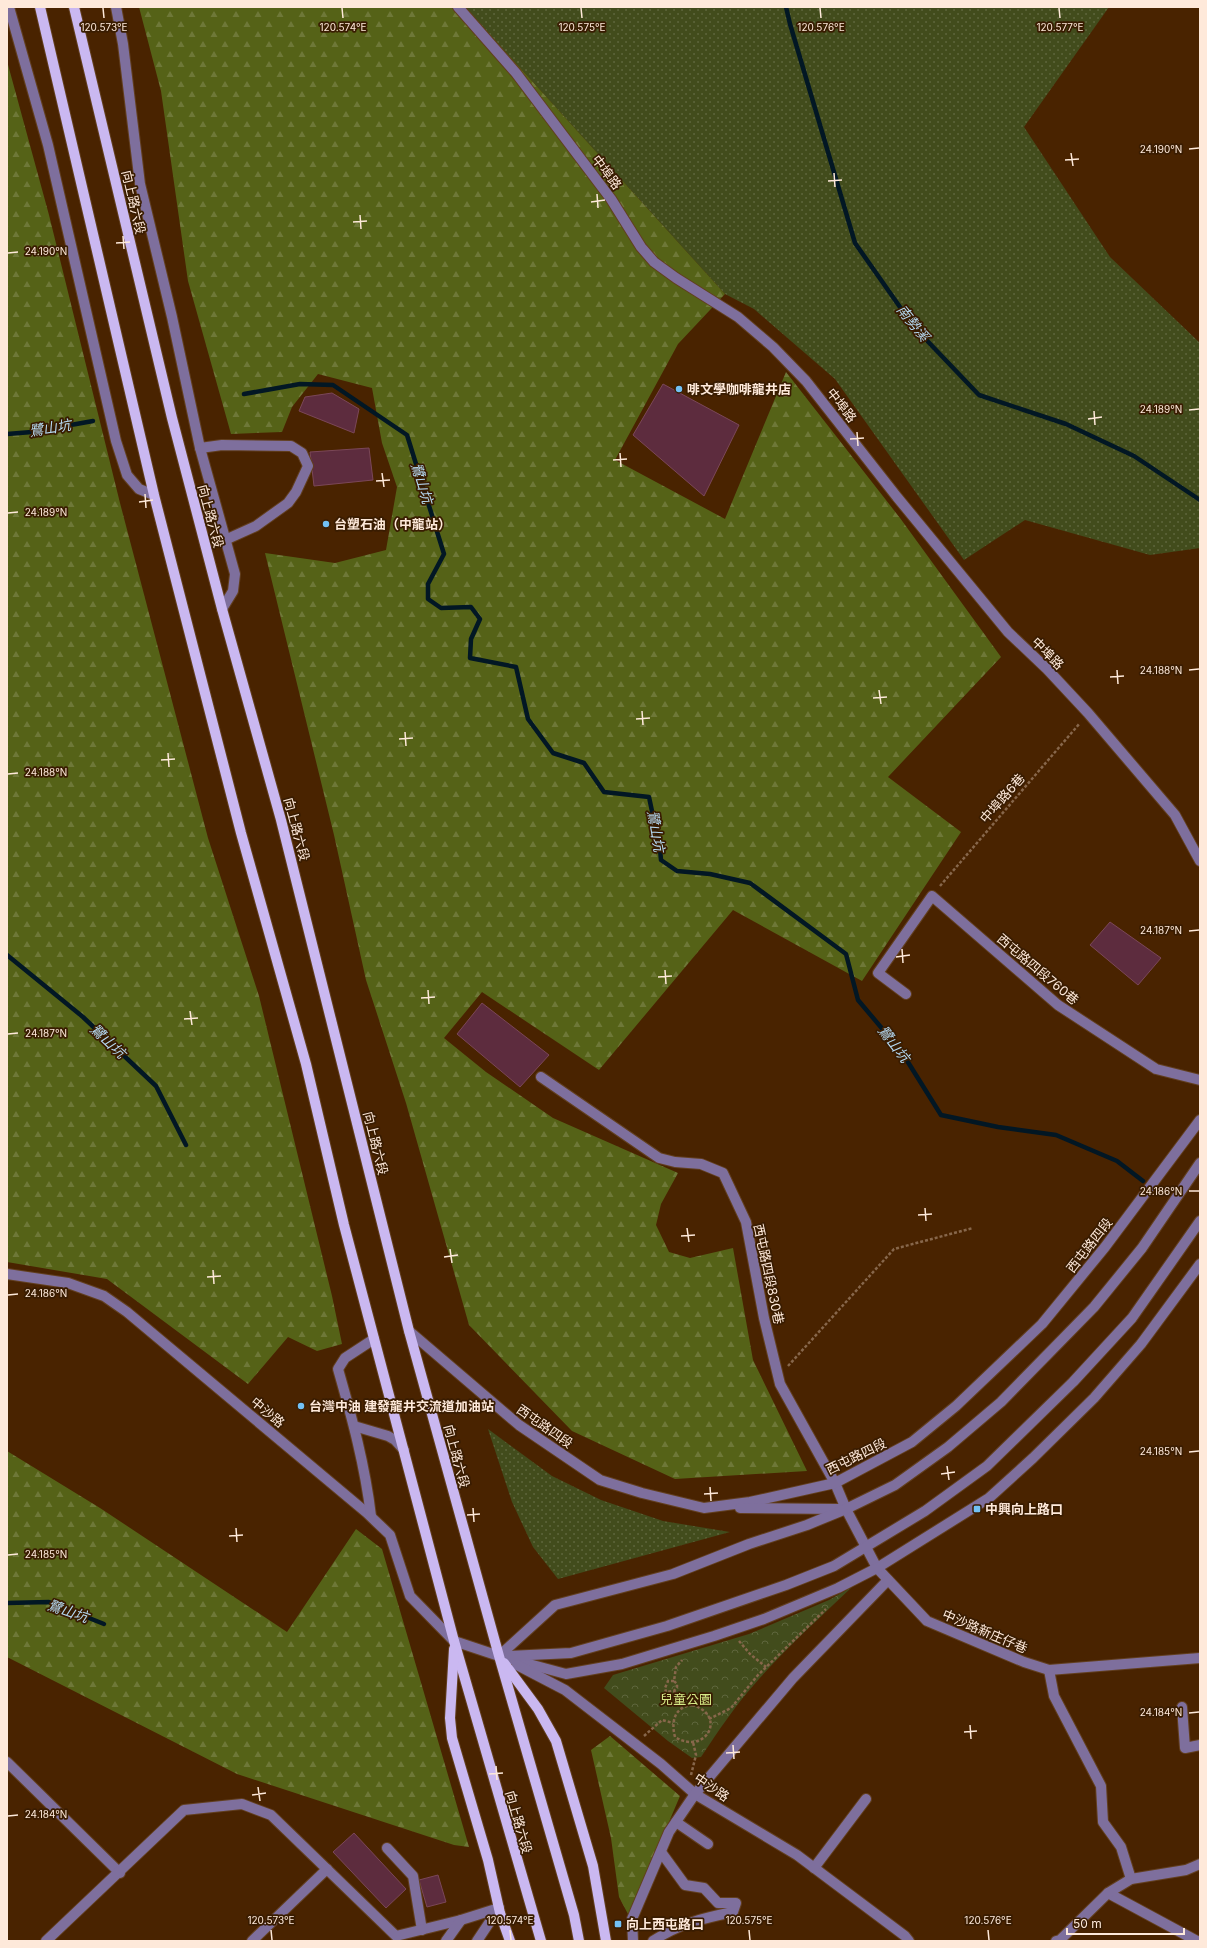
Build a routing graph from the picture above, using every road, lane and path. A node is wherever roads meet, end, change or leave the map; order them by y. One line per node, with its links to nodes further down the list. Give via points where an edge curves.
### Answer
1 (9, 7): 7 (street, via 48,145 116,441 127,475 139,489)
2 (40, 7): 7 (main road, 向上路六段)
3 (74, 7): 9 (main road, 向上路六段, via 172,418)
4 (116, 7): 6 (street, via 140,184)
5 (458, 7): 10 (street, 中埠路, via 516,73 611,199 641,248 654,262 676,278 738,317 773,347 806,381 1003,626)
6 (200, 448): 8 (street); 8 (street, via 222,445 291,446 302,453 308,466 288,504 256,526)
7 (154, 495): 23 (main road, 向上路六段, via 241,833 306,1064)
8 (224, 540): 9 (street, via 235,574 233,591)
9 (222, 609): 22 (main road, 向上路六段, via 285,835)
10 (1088, 713): 11 (street, 中埠路, via 1175,815); 12 (path, 中埠路6巷)
11 (1200, 861)
12 (932, 896): 13 (street, via 878,973); 15 (street, 西屯路四段760巷, via 1058,1005 1156,1069)
13 (906, 994)
14 (541, 1078): 24 (street, 西屯路四段830巷, via 659,1158 701,1164 723,1173 746,1222)
15 (1200, 1080)
16 (1200, 1120): 27 (street, 西屯路四段, via 1105,1247 1042,1324 956,1406 912,1442)
17 (1200, 1163): 29 (street, via 1142,1248 1094,1307 1001,1402 895,1485)
18 (1200, 1221): 31 (street, via 1132,1318 1073,1382 987,1466 925,1511)
19 (973, 1228): 24 (path, via 894,1249)
20 (1200, 1264): 32 (street, via 1141,1344 1094,1398 1033,1458 989,1498)
21 (7, 1274): 30 (street, 中沙路, via 68,1283 104,1296 127,1312)
22 (409, 1330): 28 (street, 西屯路四段, via 519,1425 600,1480); 37 (main road, 向上路六段)
23 (374, 1339): 25 (street, via 345,1358 338,1369); 26 (main road, 向上路六段)
24 (778, 1377): 27 (street, 西屯路四段830巷)
25 (354, 1426): 26 (street, via 388,1436); 30 (street, via 366,1477)
26 (404, 1450): 36 (main road, 向上路六段)
27 (836, 1483): 28 (street, 西屯路四段, via 750,1502); 29 (street, 中沙路新庄仔巷)
28 (704, 1508): 29 (street)
29 (846, 1509): 31 (street, 中沙路新庄仔巷); 37 (street, via 673,1574 555,1605)
30 (371, 1516): 36 (street, 中沙路, via 390,1535 410,1596)
31 (866, 1547): 32 (street, 中沙路新庄仔巷); 37 (street, via 834,1566 793,1583 667,1626 571,1653)
32 (877, 1568): 33 (street, 中沙路新庄仔巷); 37 (street, via 838,1588 764,1619 622,1664 566,1674)
33 (888, 1580): 40 (street, 中沙路新庄仔巷, via 927,1621); 50 (street, via 793,1678)
34 (826, 1609): 39 (path)
35 (737, 1639): 39 (path)
36 (454, 1641): 37 (street); 63 (main road, 向上路六段, via 450,1718 452,1738 488,1860); 74 (main road, 向上路六段)
37 (499, 1656): 47 (street, 中沙路, via 565,1690); 75 (main road, 向上路六段, via 572,1908); 76 (main road, 向上路六段, via 538,1708 556,1740 593,1866)
38 (1200, 1658): 40 (street, 中沙路新庄仔巷)
39 (766, 1667): 44 (path, via 731,1708)
40 (1049, 1670): 60 (street, via 1054,1696 1101,1786 1103,1822 1121,1847)
41 (674, 1691): 42 (path)
42 (682, 1707): 44 (path, via 700,1707); 45 (path)
43 (1182, 1707): 48 (street, via 1185,1748)
44 (709, 1719): 46 (path, via 711,1730 704,1738)
45 (673, 1723): 46 (path, via 675,1737); 47 (path, via 662,1720)
46 (693, 1742): 50 (path, via 696,1755)
47 (634, 1744): 50 (street, 中沙路, via 662,1764)
48 (1200, 1745)
49 (7, 1762): 59 (street)
50 (691, 1791): 52 (street); 57 (street, 中沙路)
51 (866, 1799): 57 (street)
52 (676, 1822): 53 (street); 55 (street)
53 (708, 1844)
54 (387, 1848): 66 (street, via 413,1876)
55 (661, 1852): 62 (street, via 685,1885 704,1888); 68 (street, via 632,1919)
56 (1200, 1864): 60 (street, via 1186,1870)
57 (814, 1868): 78 (street, 中沙路)
58 (327, 1869): 59 (street, via 271,1815 242,1804 184,1810); 67 (street); 70 (street)
59 (120, 1873): 69 (street)
60 (1131, 1879): 61 (street)
61 (1108, 1893): 79 (street); 80 (street)
62 (718, 1903): 64 (street); 64 (street, via 736,1903 734,1912)
63 (499, 1908): 65 (street); 72 (street); 73 (main road, 向上路六段)
64 (699, 1919): 77 (street, via 677,1927)
65 (461, 1920): 66 (street); 71 (street)
66 (422, 1930): 67 (street)
67 (396, 1938)
68 (635, 1939)
69 (46, 1941)
70 (252, 1941)
71 (446, 1941)
72 (477, 1941)
73 (510, 1941)
74 (541, 1941)
75 (579, 1941)
76 (606, 1941)
77 (653, 1941)
78 (910, 1941)
79 (1056, 1941)
80 (1196, 1941)

